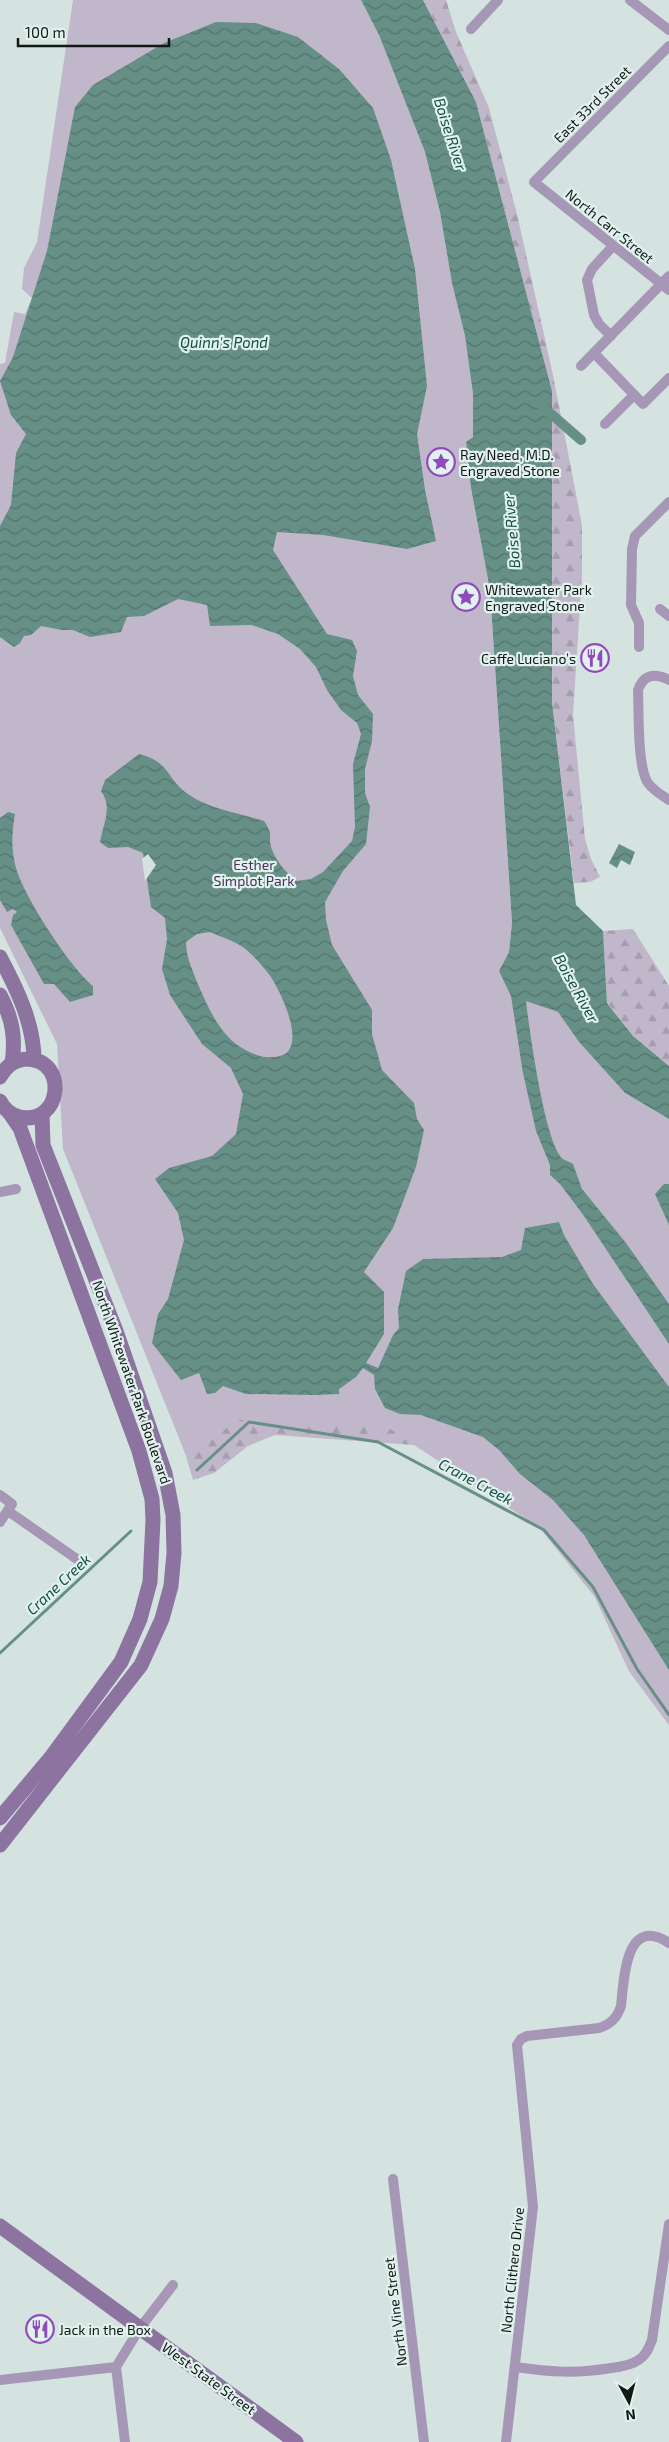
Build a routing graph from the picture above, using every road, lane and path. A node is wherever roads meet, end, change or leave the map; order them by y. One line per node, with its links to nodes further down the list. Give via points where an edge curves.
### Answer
1 (498, 0): 3 (street)
2 (630, 0): 4 (street)
3 (471, 29)
4 (669, 30)
5 (669, 46): 6 (street, East 33rd Street)
6 (534, 182): 7 (street, North Carr Street)
7 (612, 247): 9 (street, North Carr Street); 10 (street, via 587,280 596,319)
8 (669, 276): 9 (street)
9 (665, 287): 10 (street)
10 (611, 336): 11 (street)
11 (594, 353): 12 (street); 14 (street)
12 (581, 366)
13 (669, 378): 14 (street, via 643,404)
14 (634, 395): 15 (street)
15 (605, 424)
16 (669, 502): 19 (street, via 635,536 632,549 631,605 639,623)
17 (660, 608): 18 (street)
18 (669, 616)
19 (640, 648)
20 (669, 680): 21 (street, via 662,676 647,677 638,690 642,766 647,782)
21 (669, 800)
22 (0, 957): 24 (street, via 23,1005 34,1042)
23 (0, 995): 25 (street, via 9,1012 15,1043)
24 (34, 1060): 25 (street, via 26,1059); 27 (street, via 48,1068 56,1082 54,1102)
25 (4, 1071)
26 (3, 1105): 27 (street, via 25,1118); 34 (street, North Whitewater Park Boulevard, via 20,1128 139,1451 152,1499 153,1520 150,1582 140,1619 121,1662 52,1756)
27 (42, 1114): 35 (street, North Whitewater Park Boulevard, via 43,1146 116,1331 166,1473 173,1515 174,1553 171,1586 162,1619 142,1665)
28 (16, 1189): 29 (street)
29 (0, 1192)
30 (0, 1495): 31 (street)
31 (10, 1508): 32 (street); 33 (street)
32 (0, 1522)
33 (81, 1562)
34 (0, 1818)
35 (0, 1845)
36 (669, 1944): 44 (street, North Clithero Drive, via 653,1937 642,1937 634,1944 628,1954 618,2014 607,2025 527,2036 518,2042 516,2049 534,2207)
37 (393, 2179): 48 (street, North Vine Street)
38 (669, 2224): 41 (street)
39 (0, 2226): 42 (street, West State Street)
40 (173, 2285): 42 (street)
41 (665, 2285): 44 (street, via 652,2340 640,2359 629,2365 581,2373)
42 (140, 2328): 43 (street); 47 (street, West State Street)
43 (116, 2367): 45 (street); 46 (street)
44 (515, 2367): 49 (street, North Clithero Drive)
45 (0, 2380)
46 (125, 2442)
47 (296, 2442)
48 (424, 2442)
49 (506, 2442)

